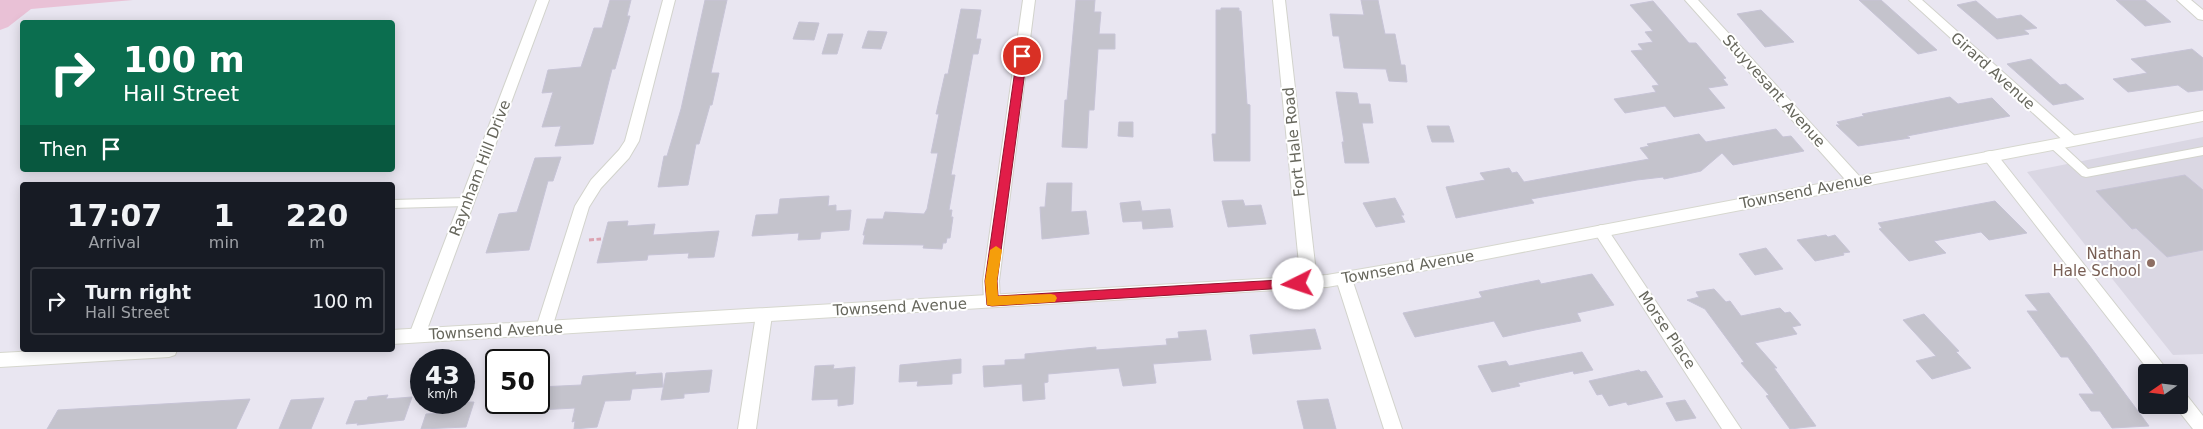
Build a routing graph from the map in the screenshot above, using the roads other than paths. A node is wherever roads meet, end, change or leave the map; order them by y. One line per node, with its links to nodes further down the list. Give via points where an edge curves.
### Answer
1 (543, 0): 15 (street, Raynham Hill Drive)
2 (669, 0): 22 (street, via 632,141 582,206)
3 (1029, 0): 20 (street, via 991,281)
4 (1278, 0): 19 (street, Fort Hale Road)
5 (1691, 0): 14 (street, Stuyvesant Avenue)
6 (1915, 0): 10 (street, Girard Avenue)
7 (2183, 0): 8 (street)
8 (2203, 16)
9 (2203, 116): 10 (street, Townsend Avenue)
10 (2072, 141): 11 (street, Townsend Avenue)
11 (2054, 144): 12 (lane, via 2086,172); 13 (street, Townsend Avenue)
12 (2203, 151)
13 (1990, 156): 14 (street, Townsend Avenue); 27 (street)
14 (1856, 182): 17 (street, Townsend Avenue)
15 (466, 202): 16 (lane); 23 (street, Raynham Hill Drive)
16 (395, 204)
17 (1601, 231): 18 (street, Townsend Avenue); 31 (street, Morse Place)
18 (1344, 279): 19 (street, Townsend Avenue); 30 (street)
19 (1311, 283): 20 (street, Townsend Avenue)
20 (992, 301): 21 (street, Townsend Avenue)
21 (764, 314): 22 (street, Townsend Avenue); 29 (street)
22 (544, 328): 23 (street, Townsend Avenue)
23 (417, 335): 24 (street, Townsend Avenue)
24 (395, 337)
25 (135, 352): 26 (street)
26 (0, 360)
27 (2153, 364)
28 (2188, 410): 32 (street)
29 (748, 429)
30 (1393, 429)
31 (1732, 429)
32 (2203, 429)

